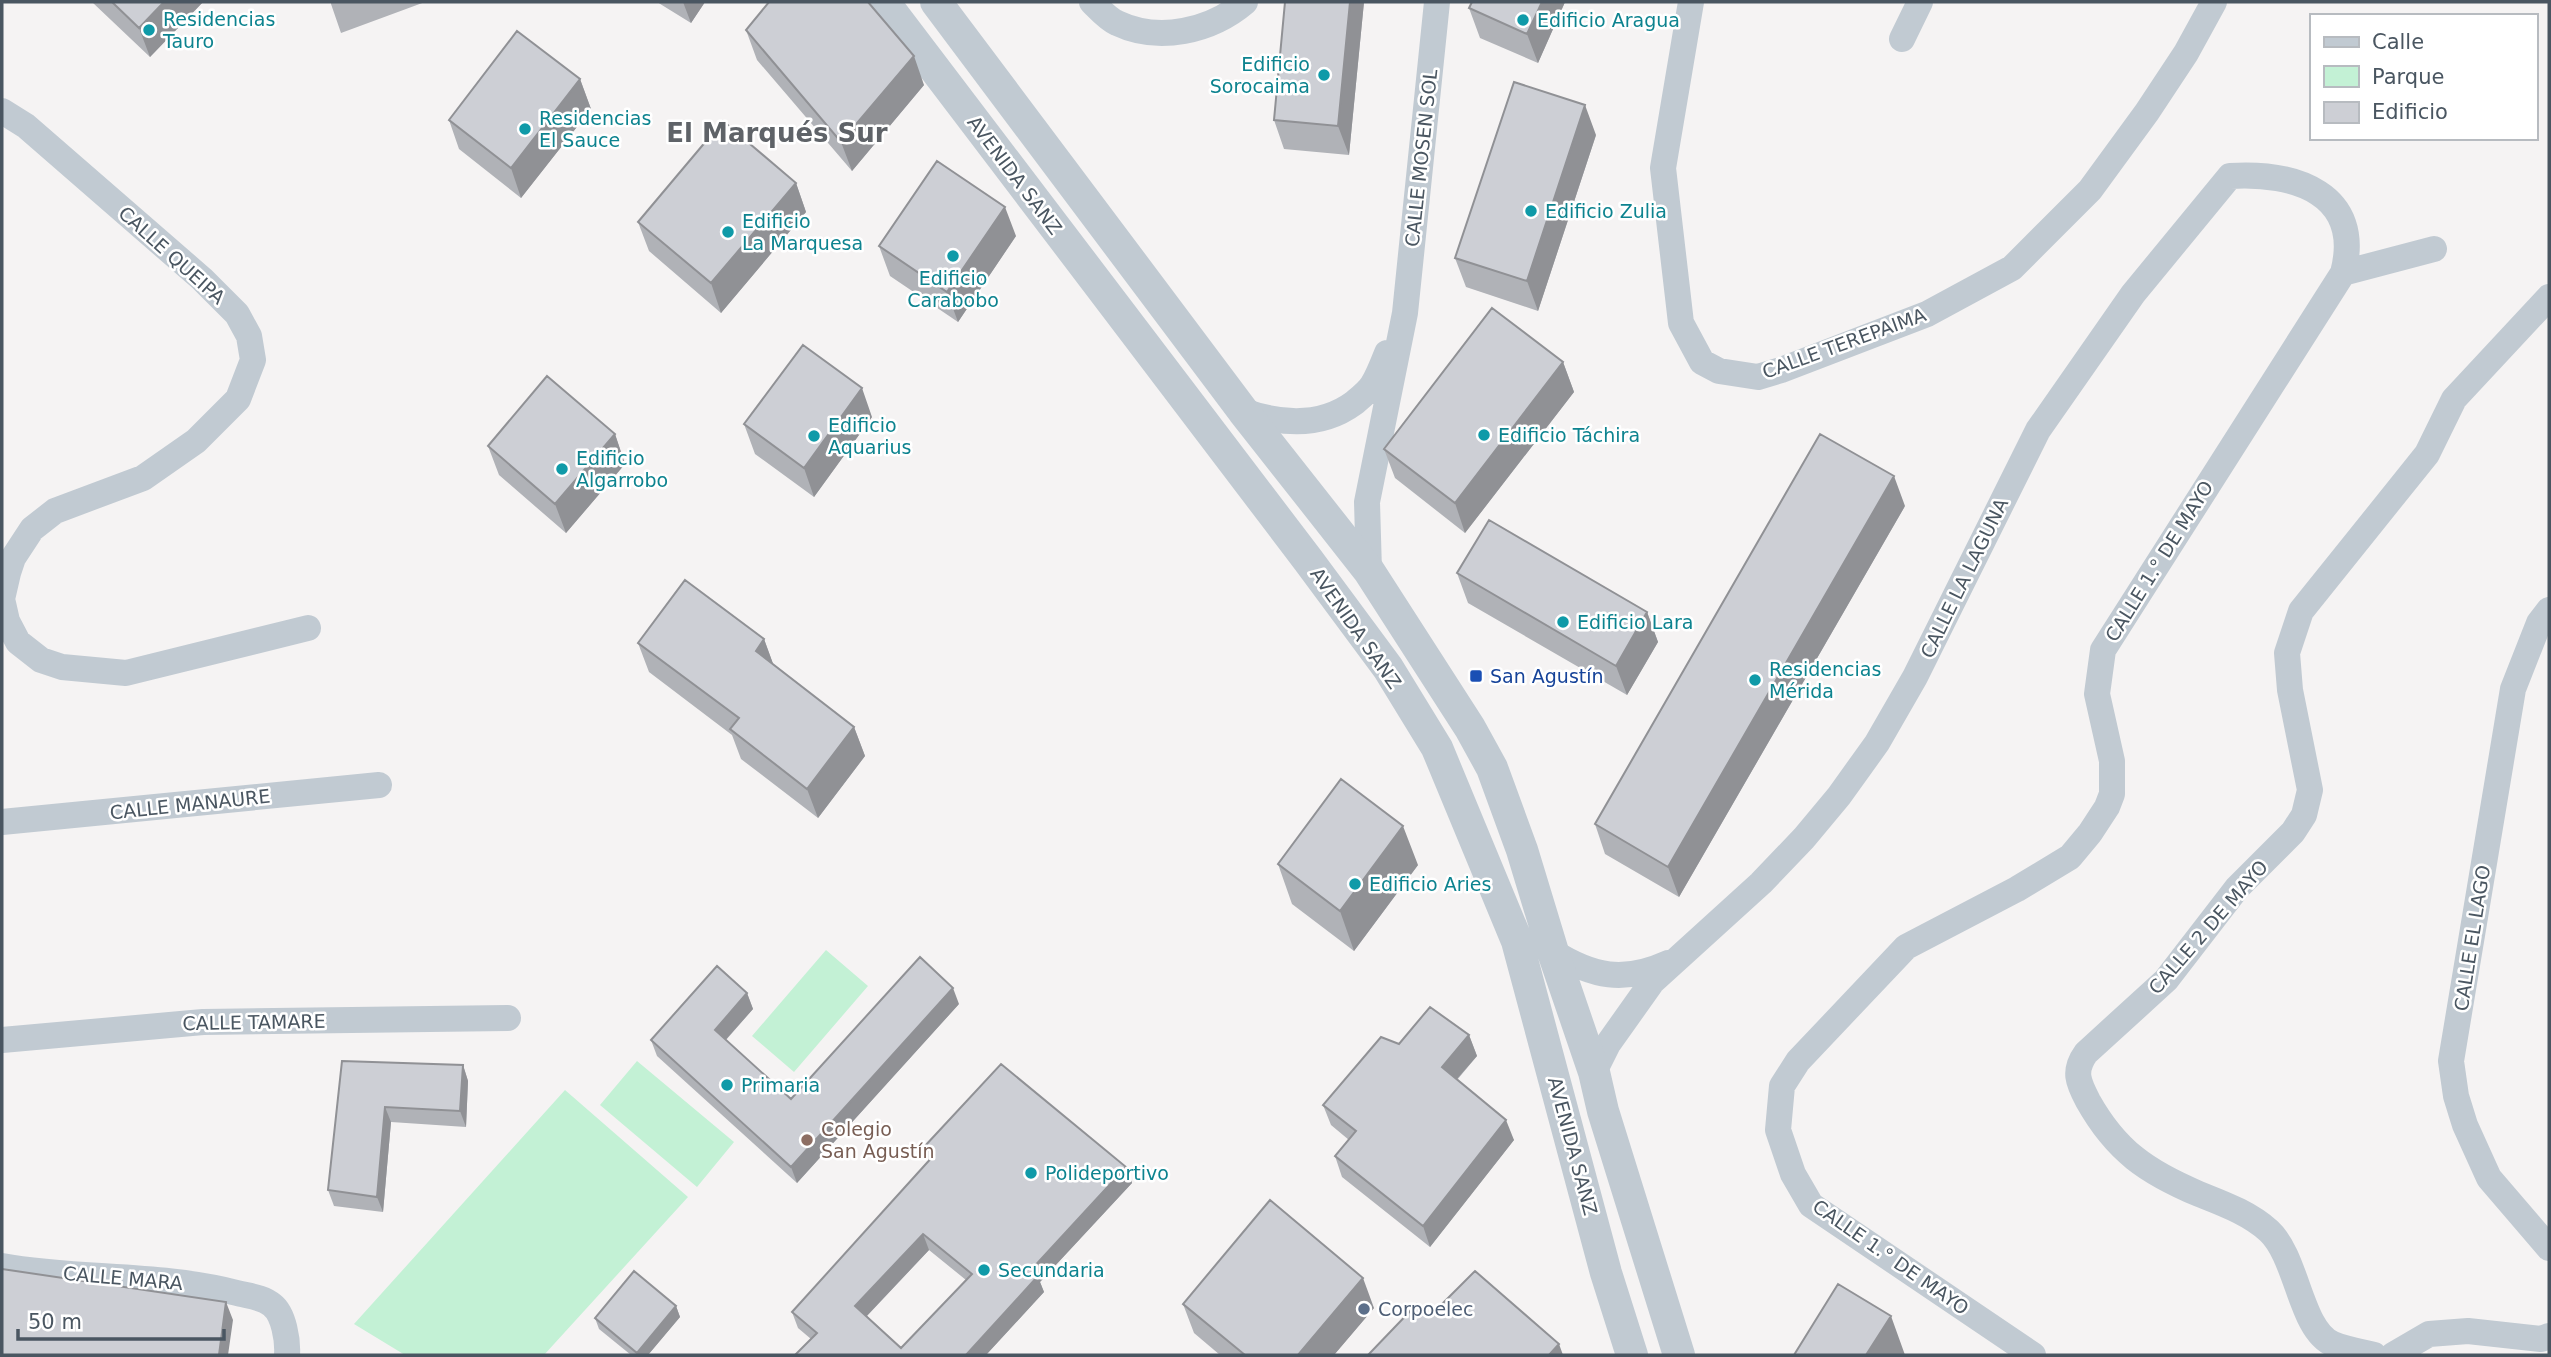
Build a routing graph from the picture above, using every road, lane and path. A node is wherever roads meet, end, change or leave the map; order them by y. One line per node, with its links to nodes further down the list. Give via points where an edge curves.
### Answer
1 (884, 2): 30 (street, AVENIDA SANZ, via 1308,559 1388,668 1437,748 1517,941)
2 (936, 2): 15 (street, AVENIDA SANZ)
3 (1091, 2): 4 (street, via 1116,23 1170,33 1205,27)
4 (1245, 2)
5 (1437, 2): 14 (street, CALLE MOSEN SOL)
6 (1691, 2): 8 (street, CALLE TEREPAIMA, via 1663,168 1681,323 1702,362 1718,371 1758,377 1927,314 2011,268 2090,190 2186,53)
7 (1920, 2): 9 (street)
8 (2214, 2)
9 (1902, 39)
10 (2, 110): 18 (street, CALLE QUEIPA, via 26,126 229,305 249,336 253,360 238,399 196,441 143,478 55,511 32,529 13,558 2,599 18,642 41,660 62,667 126,673)
11 (2434, 249): 12 (street)
12 (2343, 273): 22 (street, CALLE LA LAGUNA, via 2346,235 2332,201 2297,182 2230,176 2133,294 2038,430 1915,677 1877,743 1804,838); 32 (street, CALLE 1.° DE MAYO, via 2102,650 2097,695 2112,761 2112,794 2090,833 2070,857 2017,890 1906,947 1798,1061 1782,1086 1778,1130 1793,1174 1811,1205)
13 (2549, 297): 33 (street, CALLE 2 DE MAYO, via 2454,399 2427,454 2301,611 2287,653 2310,790 2304,816 2237,888 2166,979 2086,1053 2077,1072 2099,1121 2135,1161 2245,1213 2271,1233 2289,1262 2313,1328 2331,1343)
14 (1405, 313): 15 (street, CALLE MOSEN SOL, via 1372,386 1343,411 1308,422 1268,420); 16 (street, CALLE MOSEN SOL, via 1367,502)
15 (1243, 411): 16 (street, AVENIDA SANZ)
16 (1369, 571): 21 (street, AVENIDA SANZ, via 1447,689 1492,768)
17 (2549, 610): 26 (street, CALLE EL LAGO, via 2539,622 2513,689 2451,1061 2465,1125 2489,1178)
18 (308, 628)
19 (379, 785): 20 (street, CALLE MANAURE)
20 (2, 822)
21 (1553, 952): 22 (street, CALLE LA LAGUNA, via 1592,972 1612,976 1651,971); 25 (street, AVENIDA SANZ)
22 (1676, 960): 25 (street, CALLE LA LAGUNA, via 1630,1012)
23 (508, 1018): 24 (street, CALLE TAMARE, via 203,1022)
24 (2, 1040)
25 (1594, 1072): 31 (street, AVENIDA SANZ, via 1602,1111)
26 (2549, 1248)
27 (2, 1266): 29 (street, CALLE MARA, via 168,1279 264,1300 277,1310 283,1324)
28 (2549, 1336): 34 (street, via 2468,1331 2429,1334)
29 (287, 1355)
30 (1632, 1355)
31 (1679, 1355)
32 (2033, 1355)
33 (2374, 1355)
34 (2393, 1355)

